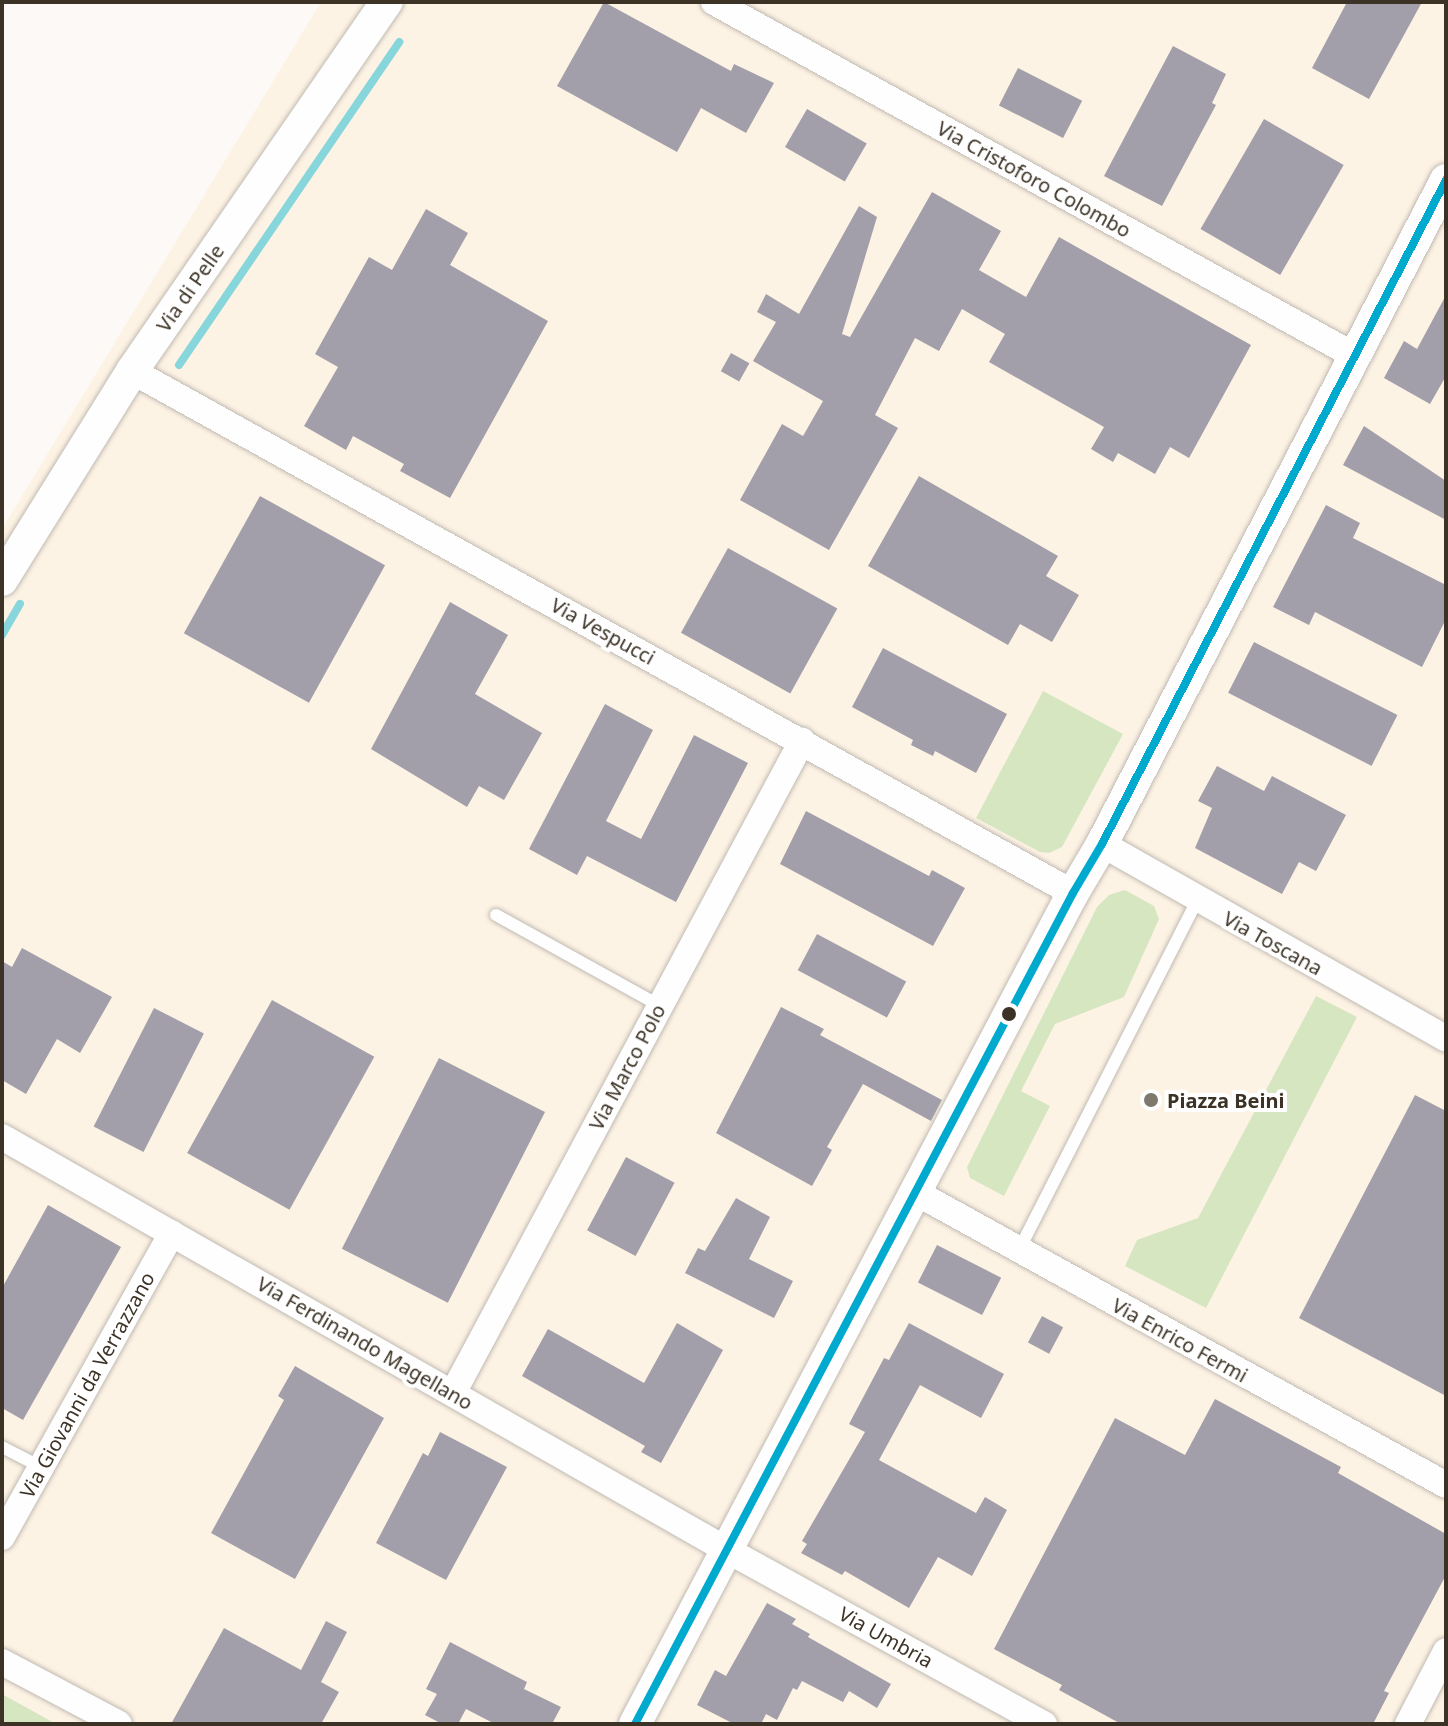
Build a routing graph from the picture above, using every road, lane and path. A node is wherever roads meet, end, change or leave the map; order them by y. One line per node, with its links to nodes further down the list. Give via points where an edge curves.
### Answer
1 (387, 2): 5 (street, Via di Pelle)
2 (714, 2): 4 (street, Via Cristoforo Colombo)
3 (1446, 180): 4 (street)
4 (1355, 356): 8 (street)
5 (132, 371): 6 (street, Via di Pelle); 7 (street, Via Vespucci)
6 (2, 580)
7 (802, 741): 9 (street, Via Vespucci); 12 (street, Via Marco Polo)
8 (1102, 844): 9 (street); 10 (street, Via Toscana)
9 (1073, 893): 15 (street)
10 (1197, 900): 13 (street, Via Toscana); 17 (lane)
11 (496, 915): 12 (lane)
12 (660, 1006): 18 (street, Via Marco Polo)
13 (1444, 1033)
14 (2, 1137): 16 (street, Via Ferdinando Magellano)
15 (915, 1192): 17 (street, Via Enrico Fermi); 23 (street)
16 (172, 1233): 18 (street, Via Ferdinando Magellano); 20 (street, Via Giovanni da Verrazzano)
17 (1018, 1251): 21 (street, Via Enrico Fermi)
18 (453, 1393): 23 (street, Via Ferdinando Magellano)
19 (2, 1447): 20 (lane)
20 (41, 1467): 22 (street, Via Giovanni da Verrazzano)
21 (1446, 1485)
22 (2, 1537)
23 (727, 1550): 27 (street); 28 (street, Via Umbria)
24 (1446, 1651): 29 (street)
25 (2, 1662): 26 (street)
26 (119, 1724)
27 (635, 1724)
28 (1044, 1724)
29 (1408, 1724)

